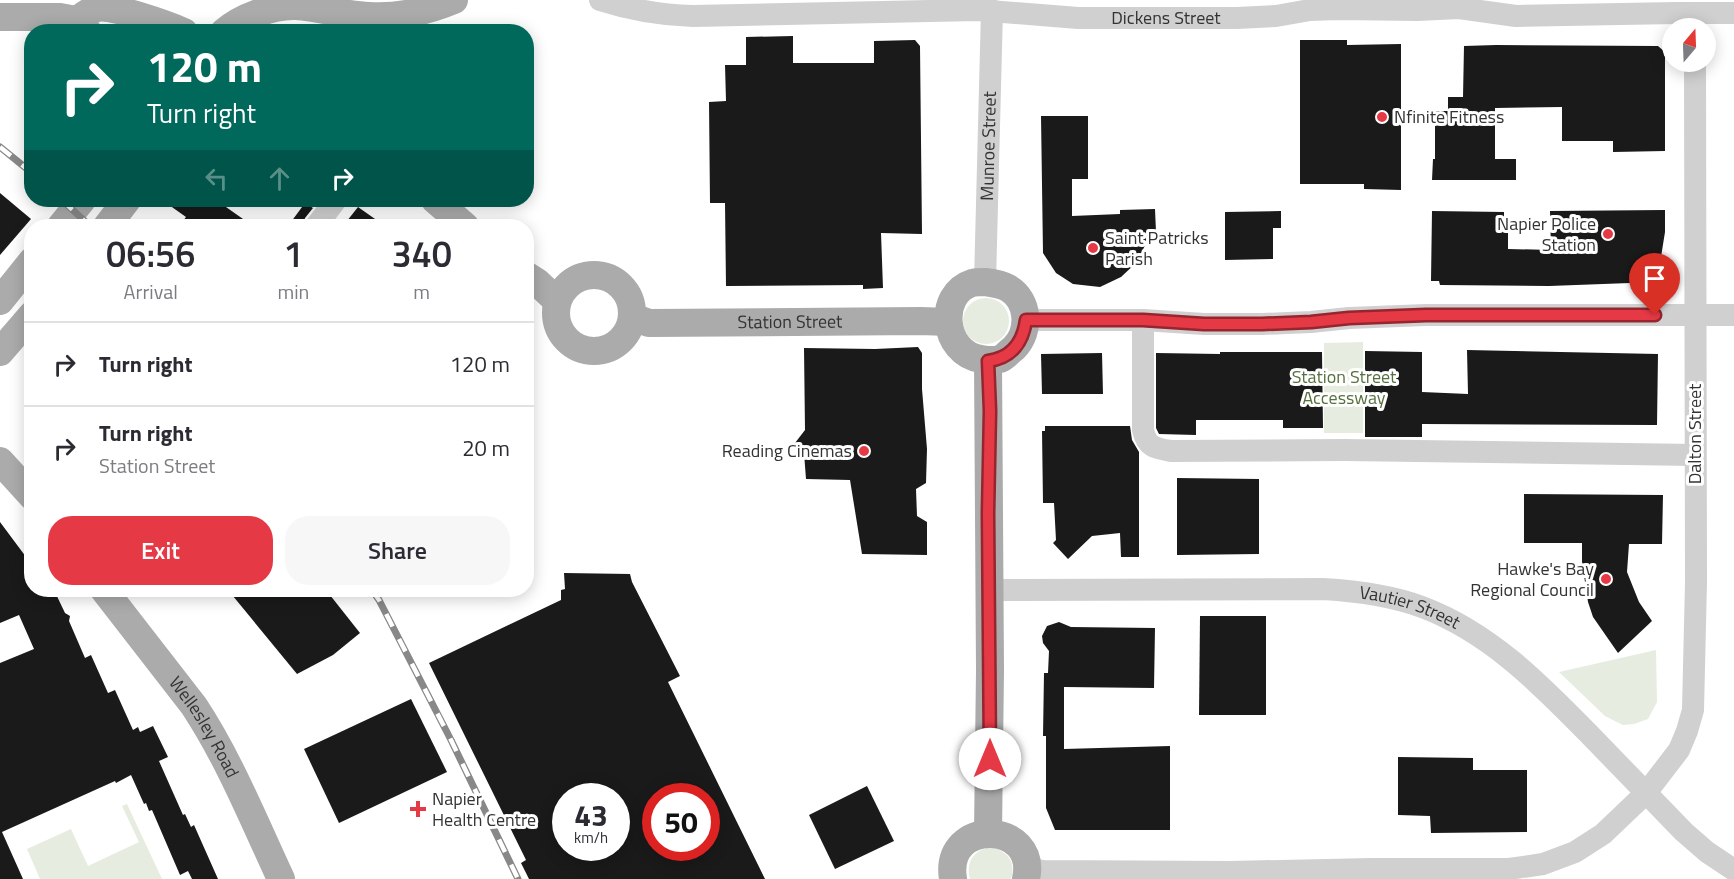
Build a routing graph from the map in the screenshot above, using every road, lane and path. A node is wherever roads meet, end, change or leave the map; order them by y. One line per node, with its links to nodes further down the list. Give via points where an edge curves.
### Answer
1 (454, 0): 15 (main road)
2 (600, 0): 4 (street, Dickens Street, via 622,7)
3 (832, 6): 4 (street, Dickens Street, via 693,16); 7 (street, Dickens Street)
4 (657, 7)
5 (1586, 8): 6 (street, Dickens Street, via 1516,16 1460,8 1310,10 1257,17); 9 (street, Dickens Street)
6 (1142, 9): 7 (street, Dickens Street, via 1078,18)
7 (992, 10): 27 (street, Munroe Street)
8 (1734, 13): 9 (street, Dickens Street)
9 (1695, 14)
10 (0, 17): 11 (main road, via 60,18)
11 (76, 24)
12 (84, 24): 13 (main road, via 97,8)
13 (162, 24)
14 (233, 24): 15 (main road, via 255,14 294,6)
15 (364, 24)
16 (1695, 72): 30 (street, Dalton Street)
17 (76, 207): 21 (main road)
18 (121, 207): 22 (main road)
19 (331, 207): 23 (street)
20 (443, 207): 24 (main road)
21 (67, 219)
22 (112, 219)
23 (321, 219)
24 (457, 219)
25 (24, 271): 28 (main road)
26 (534, 280): 29 (main road)
27 (986, 282): 34 (main road, via 1008,288 1024,309); 36 (main road, via 971,284 960,291 949,310)
28 (0, 301)
29 (557, 301): 32 (main road, via 565,287 578,278 608,278 622,287 630,301); 32 (main road, via 560,332 570,344 585,350 601,351 616,345 627,333)
30 (1696, 314): 31 (street); 35 (street, via 1426,315 1262,324); 39 (street, Dalton Street)
31 (1734, 315)
32 (632, 317): 36 (main road, Station Street, via 649,323)
33 (17, 318): 37 (main road)
34 (1026, 320): 35 (street); 38 (main road, via 1018,344 1000,359)
35 (1143, 320): 39 (street, via 1143,430 1154,447 1171,451)
36 (948, 322): 38 (main road, via 954,343 963,352)
37 (0, 352)
38 (988, 361): 44 (main road)
39 (1695, 455): 46 (street, Dalton Street, via 1693,710 1679,750)
40 (0, 461): 42 (main road)
41 (0, 480): 43 (main road)
42 (24, 487)
43 (24, 492)
44 (989, 590): 46 (street, Vautier Street, via 1323,589 1363,592 1421,606 1476,634 1520,666); 47 (main road)
45 (109, 597): 52 (main road, Wellesley Road, via 207,725)
46 (1646, 793): 48 (street, Vautier Street, via 1684,832); 50 (street, Dalton Street, via 1603,834 1575,852 1543,864 1509,869)
47 (988, 834): 49 (main road, via 1019,844); 51 (main road, via 962,843)
48 (1734, 870)
49 (1027, 874): 50 (street, Dalton Street)
50 (1371, 874)
51 (946, 876)
52 (281, 879)

